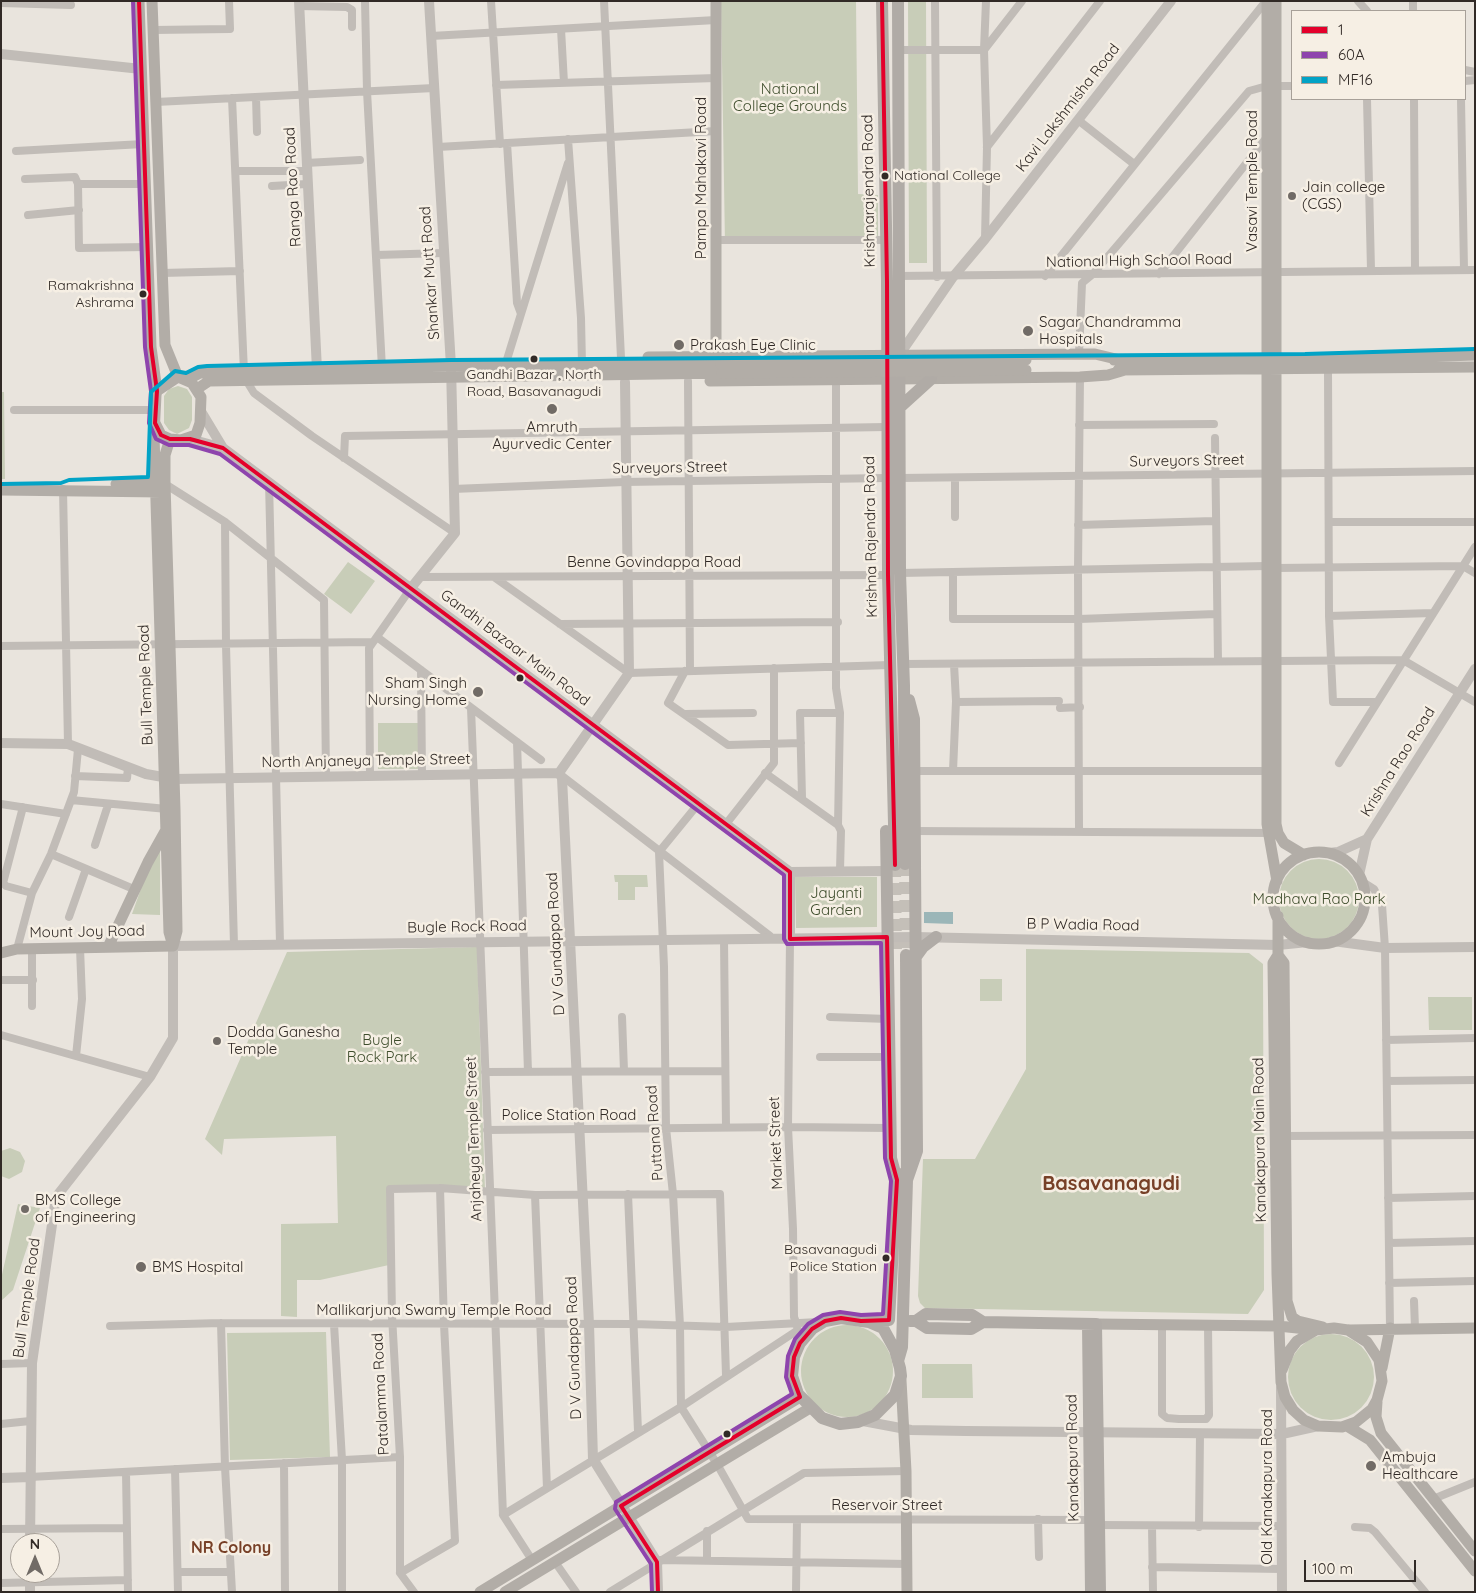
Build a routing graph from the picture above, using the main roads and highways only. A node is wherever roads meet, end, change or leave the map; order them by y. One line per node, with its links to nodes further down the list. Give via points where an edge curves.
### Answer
1 (139, 1): 25 (main road, via 150,347)
2 (152, 1): 20 (main road, via 165,345)
3 (716, 1): 13 (main road, Pampa Mahakavi Road, via 716,240)
4 (882, 1): 10 (main road, Krishnarajendra Road, via 886,240)
5 (898, 1): 10 (main road, Krishna Rajendra Road)
6 (1266, 1): 8 (main road, Vasavi Temple Road)
7 (1276, 1): 8 (main road, Vasavi Temple Road)
8 (1271, 86): 9 (main road, Vasavi Temple Road); 9 (main road, Vasavi Temple Road, via 1267,137)
9 (1271, 190): 15 (main road, Vasavi Temple Road)
10 (893, 276): 11 (main road, Krishna Rajendra Road)
11 (894, 354): 13 (main road); 14 (main road, via 1105,355); 21 (main road); 23 (main road, Krishna Rajendra Road)
12 (1475, 355): 15 (main road)
13 (720, 364): 14 (main road, bridge); 17 (main road)
14 (1122, 365): 15 (main road); 22 (main road, via 1108,375)
15 (1271, 365): 16 (main road, via 1328,369); 32 (main road, Vasavi Temple Road)
16 (1475, 367)
17 (620, 370): 18 (main road); 18 (main road, via 582,365 505,366); 21 (main road, via 688,381)
18 (451, 372): 19 (main road, via 340,379); 19 (main road, via 382,368)
19 (245, 376): 20 (main road, via 200,373); 24 (main road, via 209,381)
20 (183, 379): 24 (main road); 25 (main road)
21 (886, 379): 23 (main road); 31 (main road, Krishna Rajendra Road, via 887,478)
22 (931, 379): 23 (main road); 26 (main road)
23 (900, 380): 26 (main road, Krishna Rajendra Road)
24 (197, 389): 28 (main road, via 202,413 199,430 190,439)
25 (158, 391): 27 (main road)
26 (899, 408): 31 (main road, Krishna Rajendra Road, via 900,478)
27 (154, 423): 28 (main road, via 161,436); 29 (main road, Bull Temple Road)
28 (170, 439): 29 (main road, Bull Temple Road)
29 (160, 488): 30 (main road, via 69,486 63,489); 34 (main road, Bull Temple Road)
30 (1, 490)
31 (894, 574): 33 (main road, Krishna Rajendra Road); 38 (main road, Krishna Rajendra Road, via 890,694 886,718)
32 (1271, 660): 36 (main road, via 1267,771); 36 (main road, via 1276,824)
33 (904, 686): 38 (main road, Krishna Rajendra Road); 46 (main road, via 914,719 915,831 915,937)
34 (170, 778): 35 (main road, Bull Temple Road); 42 (main road, Bull Temple Road, via 177,931)
35 (167, 828): 42 (main road, Bull Temple Road, via 169,932); 43 (main road)
36 (1272, 833): 37 (main road); 39 (main road)
37 (1304, 855): 39 (main road, via 1292,861); 40 (main road, via 1316,852 1341,857 1361,878 1366,899 1361,917 1355,927 1333,942 1308,942 1286,929)
38 (896, 866): 47 (main road, via 887,937 890,1128 891,1158)
39 (1277, 881): 40 (main road, via 1273,897)
40 (1278, 916): 44 (main road)
41 (936, 937): 46 (main road)
42 (173, 946): 43 (main road, Mount Joy Road)
43 (108, 948): 45 (main road, Mount Joy Road, via 32,948)
44 (1278, 950): 52 (main road, Kanakapura Main Road, via 1273,963); 55 (main road, via 1284,963 1286,1301 1292,1317)
45 (1, 953)
46 (906, 956): 47 (main road); 47 (main road, via 917,1150)
47 (902, 1180): 48 (main road); 49 (main road)
48 (889, 1320): 49 (main road); 50 (main road)
49 (903, 1320): 51 (main road, via 916,1321 927,1328 971,1329 983,1322); 57 (main road)
50 (861, 1321): 57 (main road, via 883,1328); 61 (main road, via 841,1318 825,1321 812,1329 798,1346 792,1376)
51 (1092, 1324): 52 (main road); 65 (main road, Kanakapura Road)
52 (1278, 1326): 55 (main road); 60 (main road, Kanakapura Main Road)
53 (1390, 1328): 54 (main road); 56 (main road); 58 (main road)
54 (1475, 1328)
55 (1322, 1329): 56 (main road); 60 (main road, via 1297,1341 1290,1350)
56 (1348, 1330): 58 (main road, via 1367,1342)
57 (898, 1360): 59 (main road)
58 (1382, 1371): 62 (main road)
59 (901, 1376): 63 (main road, via 895,1395 885,1407 862,1421 840,1424 822,1418); 70 (main road)
60 (1281, 1376): 64 (main road, via 1285,1397 1304,1420 1318,1426)
61 (800, 1397): 63 (main road); 68 (main road)
62 (1377, 1400): 64 (main road, via 1365,1416); 66 (main road, via 1376,1417 1381,1433)
63 (810, 1408): 69 (main road)
64 (1347, 1426): 67 (main road, via 1370,1440)
65 (1094, 1522): 71 (main road, Kanakapura Road); 72 (main road, Kanakapura Road)
66 (1475, 1552)
67 (1475, 1571)
68 (480, 1592)
69 (506, 1592)
70 (907, 1592)
71 (1091, 1592)
72 (1100, 1592)

